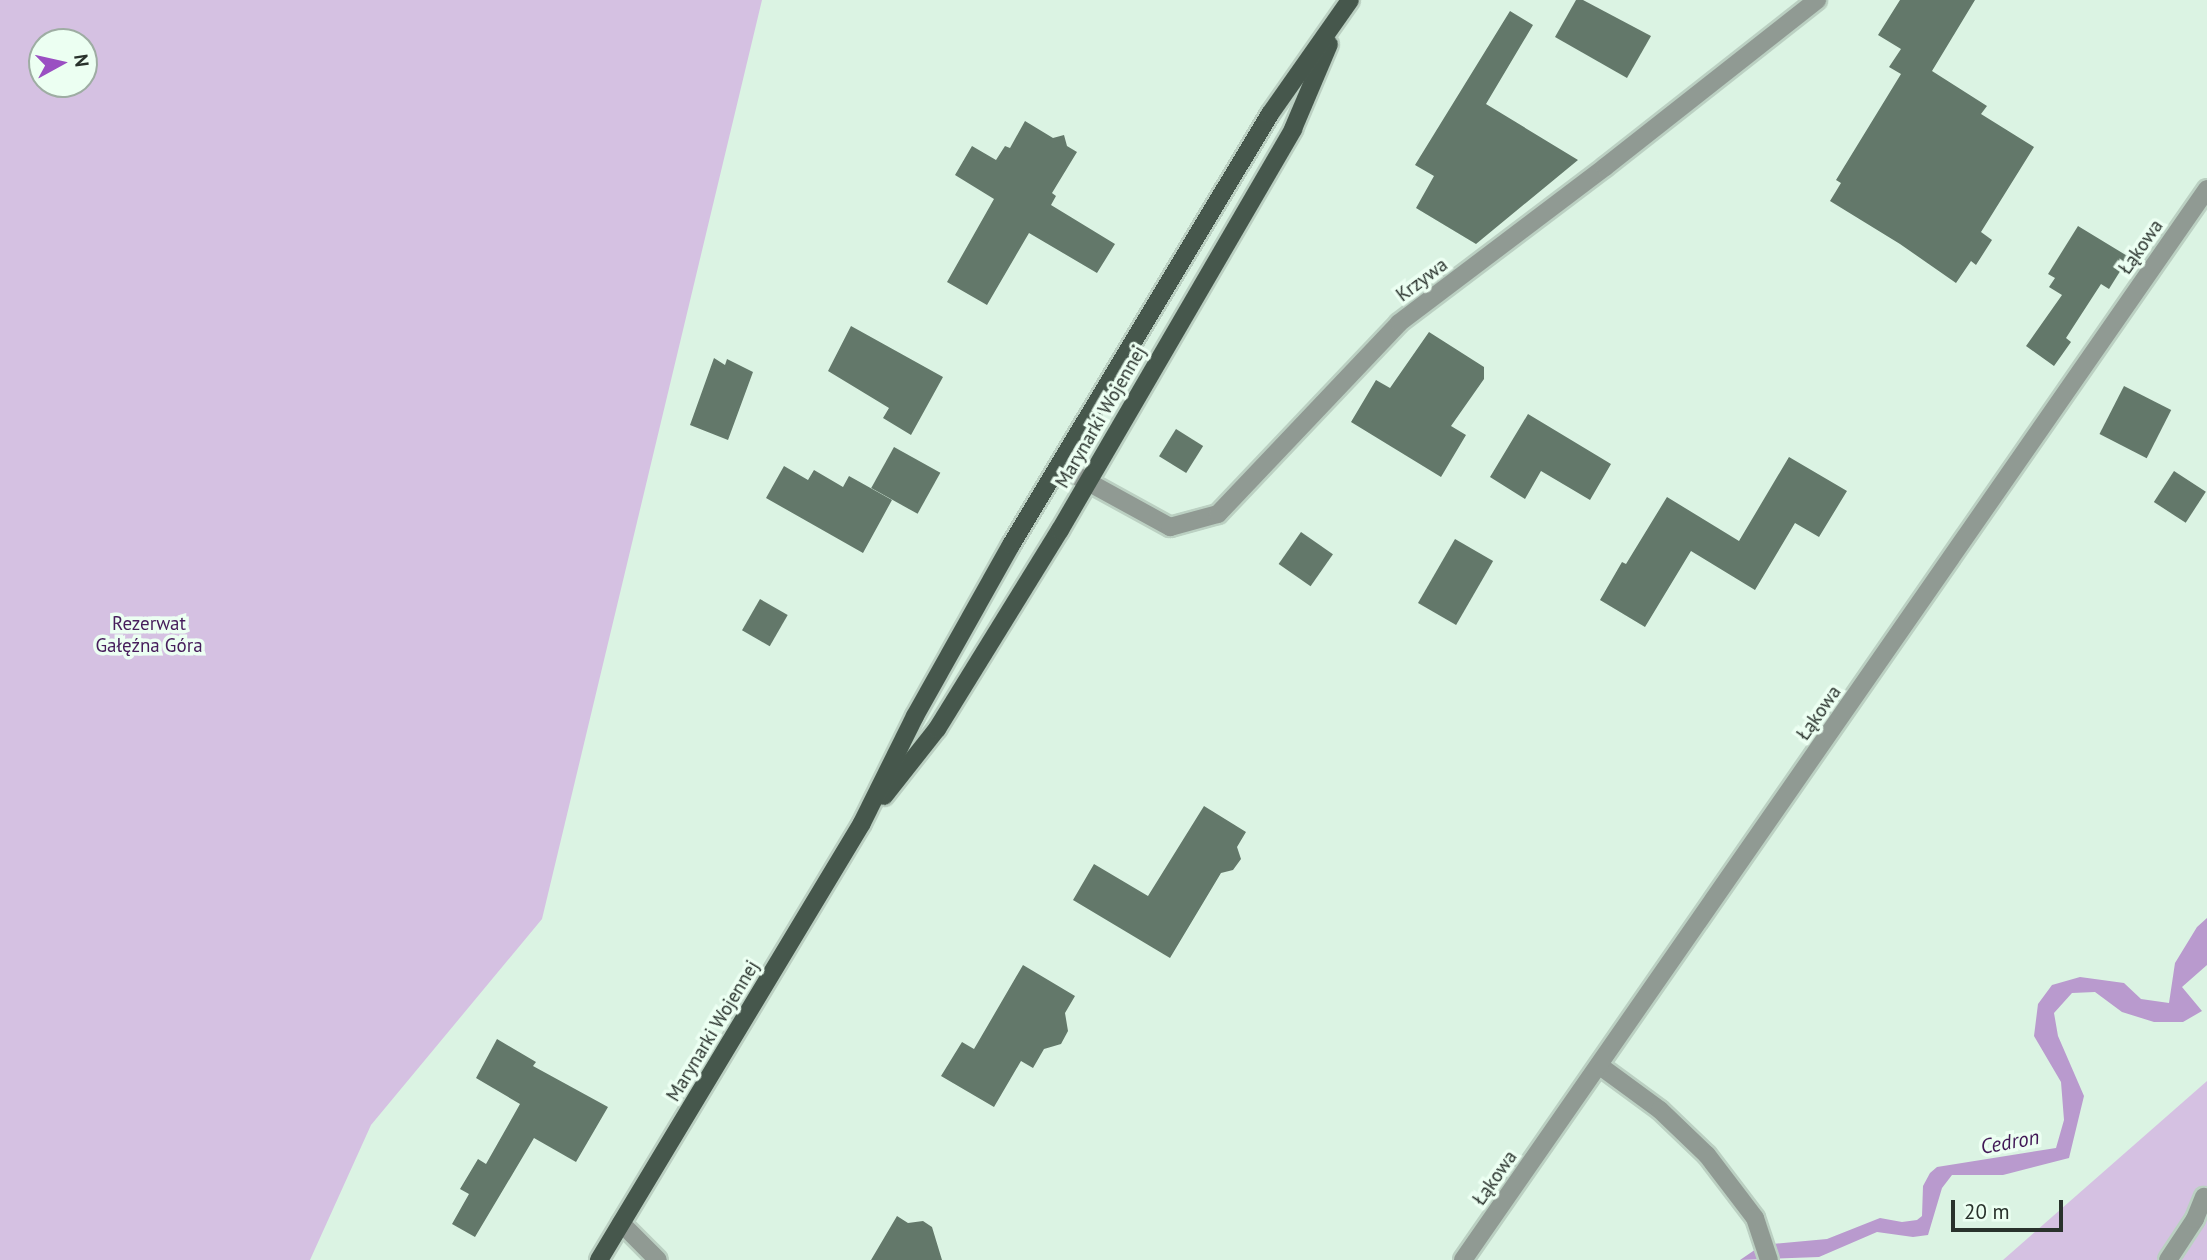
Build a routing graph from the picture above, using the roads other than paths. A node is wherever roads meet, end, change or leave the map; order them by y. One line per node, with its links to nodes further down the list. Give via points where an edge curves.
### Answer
1 (1817, 0): 5 (street, Krzywa, via 1399,323 1218,514 1170,527)
2 (1347, 6): 4 (main road, Marynarki Wojennej, via 1270,114); 5 (main road, Marynarki Wojennej, via 1293,129)
3 (2207, 189): 7 (street, Łąkowa)
4 (1059, 466): 5 (street, Krzywa); 6 (main road, Marynarki Wojennej, via 915,716)
5 (1087, 482): 6 (main road, Marynarki Wojennej, via 937,729)
6 (862, 823): 9 (main road, Marynarki Wojennej)
7 (1600, 1066): 12 (street, Łąkowa); 13 (street, via 1660,1110 1707,1155 1755,1218)
8 (2204, 1197): 14 (street)
9 (621, 1223): 10 (main road, Marynarki Wojennej); 11 (street)
10 (599, 1260)
11 (658, 1260)
12 (1463, 1260)
13 (1769, 1260)
14 (2168, 1260)

